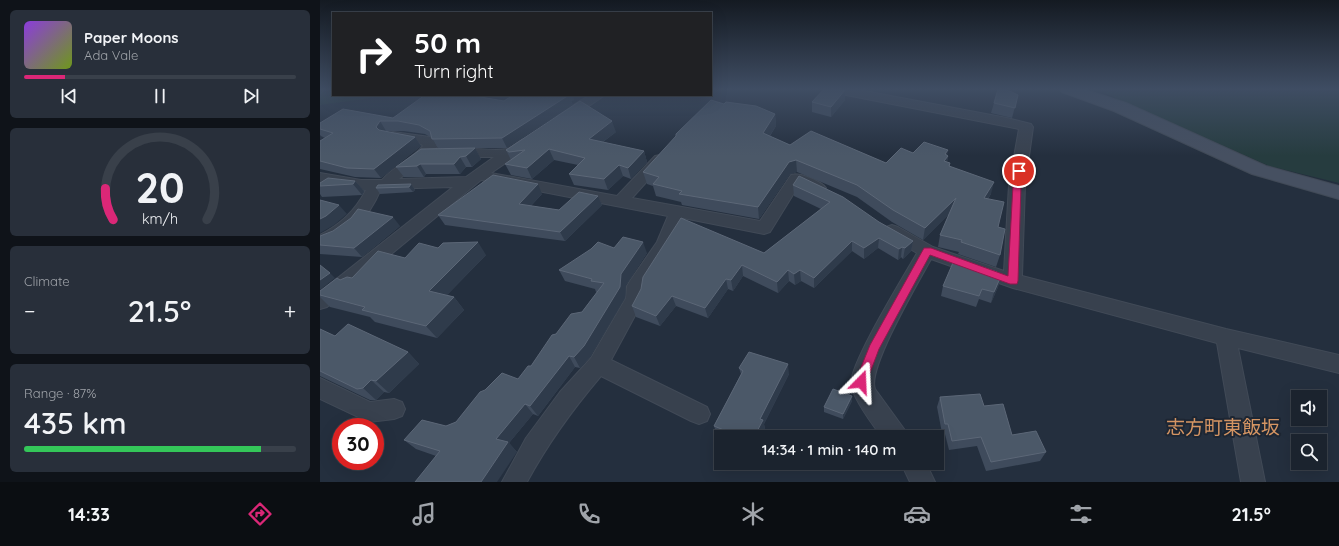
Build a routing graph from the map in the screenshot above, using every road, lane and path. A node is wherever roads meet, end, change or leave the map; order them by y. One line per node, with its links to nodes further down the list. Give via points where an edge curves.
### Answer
1 (572, 111): 4 (street)
2 (952, 111): 20 (street, via 1026,127 1017,185)
3 (1130, 111): 14 (main road, via 1259,170)
4 (551, 125)
5 (539, 134): 8 (street)
6 (391, 136): 9 (street, via 425,140 430,143 430,147)
7 (671, 147): 15 (street)
8 (510, 153): 9 (street); 11 (street)
9 (425, 154): 12 (street)
10 (320, 178): 12 (street, via 343,184)
11 (473, 178): 12 (street); 15 (street); 21 (street)
12 (381, 184): 18 (street, via 355,220)
13 (830, 193): 16 (street, via 796,178 764,228)
14 (1339, 193)
15 (620, 202): 16 (street)
16 (678, 211): 23 (street, via 665,244 636,286 635,299)
17 (879, 223): 19 (street)
18 (320, 242)
19 (927, 251): 20 (street); 28 (street, via 874,348 861,382 866,396)
20 (1013, 281): 22 (street)
21 (320, 302)
22 (1226, 337): 24 (street); 32 (street)
23 (598, 364): 27 (street); 30 (street, via 568,399 534,446)
24 (1339, 364)
25 (320, 388): 26 (street, via 369,412)
26 (394, 409)
27 (699, 414)
28 (891, 430)
29 (917, 470): 31 (street)
30 (514, 482)
31 (923, 482)
32 (1253, 482)

